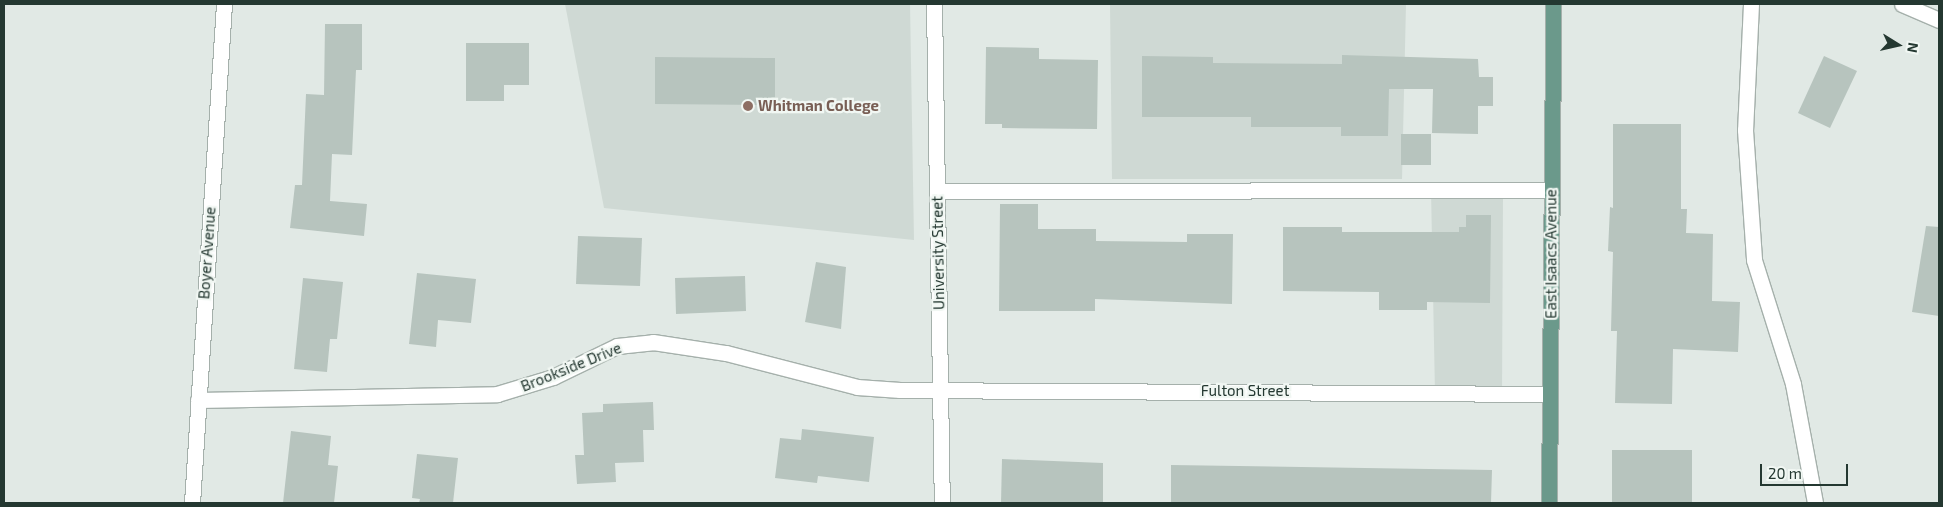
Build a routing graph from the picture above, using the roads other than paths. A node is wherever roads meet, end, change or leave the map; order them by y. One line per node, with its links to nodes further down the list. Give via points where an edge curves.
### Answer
1 (224, 4): 11 (street, Boyer Avenue)
2 (934, 4): 8 (street, University Street)
3 (1553, 4): 7 (main road, East Isaacs Avenue)
4 (1751, 4): 15 (street, via 1745,130 1754,260 1793,384)
5 (1902, 4): 6 (street)
6 (1939, 20)
7 (1552, 190): 8 (street); 10 (main road, East Isaacs Avenue)
8 (938, 191): 9 (street, University Street)
9 (940, 388): 10 (street, Fulton Street); 11 (street, Brookside Drive, via 857,387 726,353 653,342 617,346 553,377 497,394); 13 (street, University Street)
10 (1550, 394): 14 (main road, East Isaacs Avenue)
11 (198, 400): 12 (street, Boyer Avenue)
12 (192, 503)
13 (942, 503)
14 (1549, 503)
15 (1815, 503)

